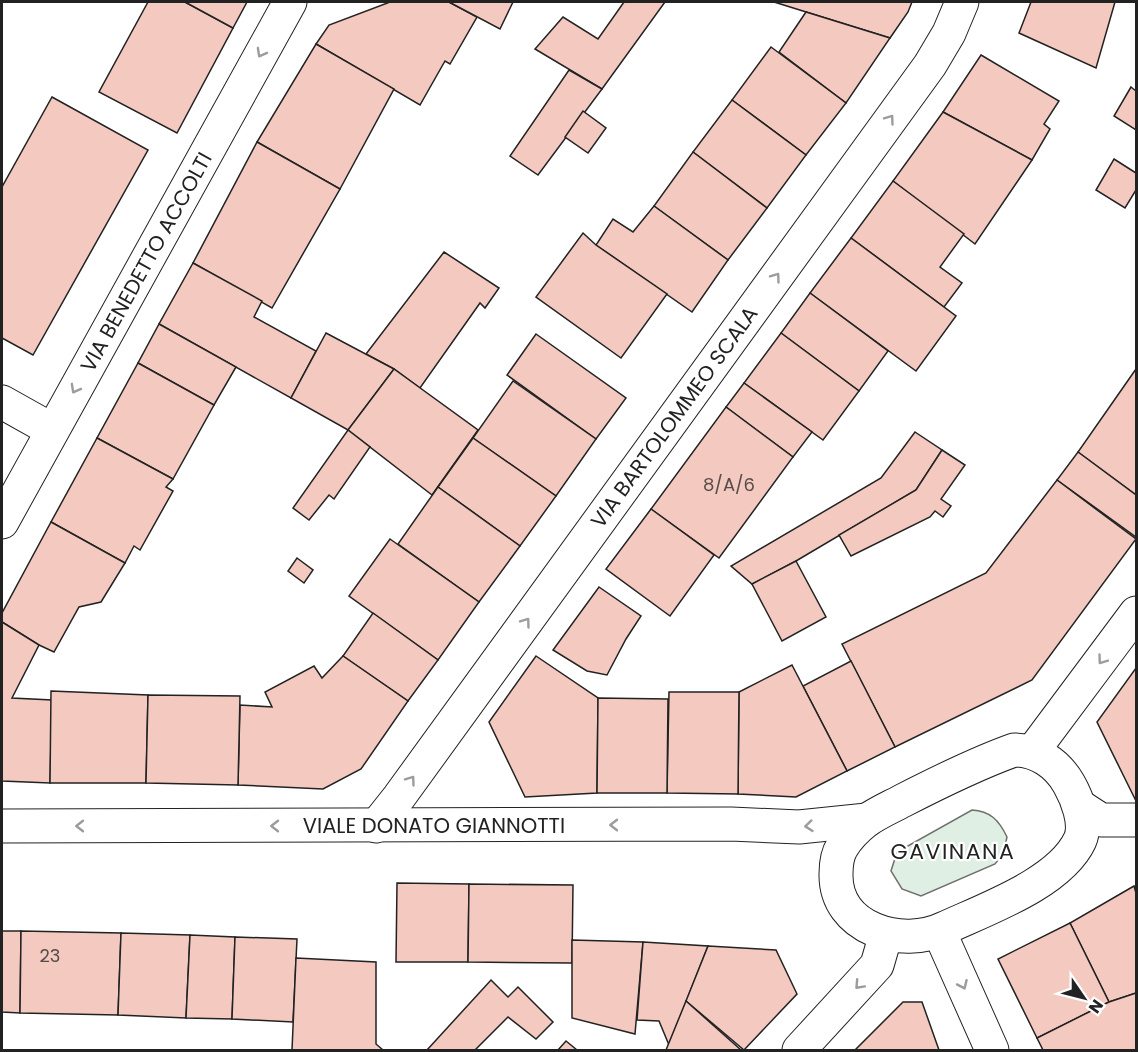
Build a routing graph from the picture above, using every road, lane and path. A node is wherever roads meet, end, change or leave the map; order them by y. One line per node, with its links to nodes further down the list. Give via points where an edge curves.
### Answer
1 (290, 2): 4 (street, VIA BENEDETTO ACCOLTI, one-way to 4)
2 (962, 2): 12 (street, VIA BARTOLOMMEO SCALA, one-way to 2, via 934,58)
3 (2, 402): 4 (street)
4 (52, 430): 5 (street, VIA BENEDETTO ACCOLTI)
5 (2, 522)
6 (1137, 613): 7 (street, one-way to 7)
7 (1033, 752): 8 (street, via 1068,781); 9 (street, via 1014,750 969,767)
8 (1081, 807): 10 (street, via 1101,820); 13 (street, via 1081,838 1048,877)
9 (867, 820): 12 (street, VIALE DONATO GIANNOTTI, one-way to 12, via 799,827); 14 (street, via 840,849 836,884 856,919 873,931)
10 (1137, 820)
11 (2, 826): 12 (street, VIALE DONATO GIANNOTTI, one-way to 11)
12 (376, 826)
13 (939, 931): 14 (street, via 907,937); 16 (street, one-way to 16)
14 (886, 934): 15 (street, one-way to 15, via 877,965)
15 (799, 1050)
16 (992, 1050)

